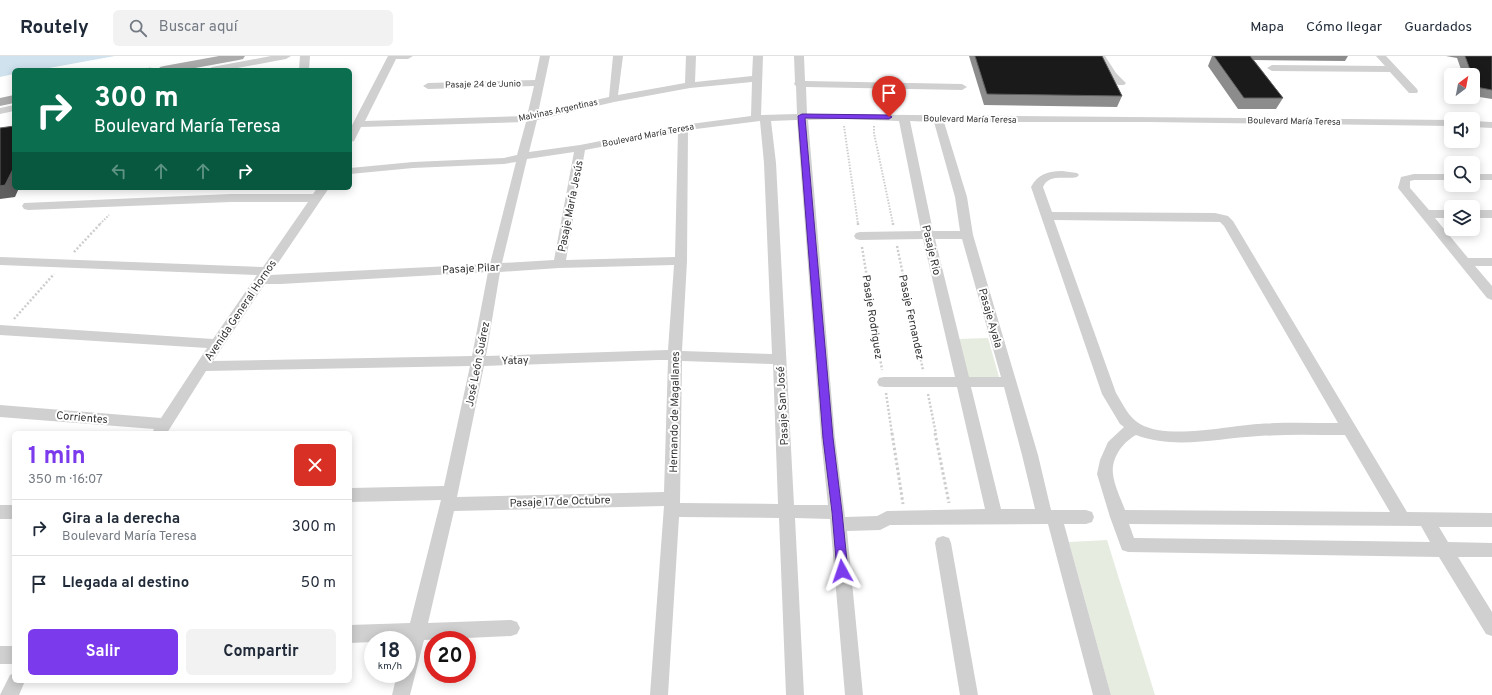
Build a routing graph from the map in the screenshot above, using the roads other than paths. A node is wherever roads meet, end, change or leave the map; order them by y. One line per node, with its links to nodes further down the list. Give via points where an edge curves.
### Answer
1 (239, 56): 13 (main road)
2 (286, 56): 14 (street)
3 (305, 56): 15 (street)
4 (393, 56): 5 (street); 33 (street)
5 (408, 56)
6 (545, 56): 19 (street, José León Suárez)
7 (618, 56): 26 (street)
8 (691, 56): 22 (street)
9 (758, 56): 18 (street, Pasaje San José)
10 (799, 56): 21 (street)
11 (1100, 56): 20 (street, via 1112,75)
12 (1382, 56): 17 (street)
13 (175, 68)
14 (223, 68)
15 (304, 68)
16 (1272, 68): 17 (street)
17 (1393, 69): 25 (street)
18 (757, 79): 22 (street, Malvinas Argentinas); 29 (street, Pasaje San José)
19 (538, 83): 23 (street, Pasaje 24 de Junio); 28 (street, José León Suárez)
20 (1121, 83)
21 (799, 84): 24 (street); 27 (street)
22 (690, 85): 26 (street, Malvinas Argentinas)
23 (428, 86)
24 (962, 87)
25 (1413, 91)
26 (614, 99): 28 (street, Malvinas Argentinas)
27 (802, 116): 29 (street, Boulevard María Teresa); 30 (street, Boulevard María Teresa); 90 (street, via 828,438)
28 (532, 118): 33 (street, Malvinas Argentinas); 39 (street, José León Suárez)
29 (761, 118): 36 (street, Boulevard María Teresa); 70 (street, Pasaje San José, via 770,163)
30 (904, 118): 31 (street, Boulevard María Teresa); 58 (street, Pasaje Rio)
31 (938, 119): 32 (street, Boulevard María Teresa); 56 (street, Pasaje Ayala, via 961,197)
32 (1444, 123)
33 (358, 124): 37 (street)
34 (1480, 124): 35 (street)
35 (1492, 125)
36 (683, 128): 38 (street, Boulevard María Teresa); 60 (street, Hernando de Magallanes)
37 (352, 135)
38 (580, 148): 39 (street, Boulevard María Teresa); 63 (street, Pasaje María Jesús)
39 (522, 157): 40 (street, Boulevard María Teresa, via 504,161); 64 (street, José León Suárez)
40 (352, 171)
41 (1073, 175): 55 (street, via 1050,175 1039,180 1037,187)
42 (1444, 177): 51 (street, via 1414,176 1405,180 1404,188)
43 (1480, 177): 44 (street)
44 (1492, 177)
45 (177, 190): 49 (street)
46 (237, 190): 48 (street)
47 (319, 193): 48 (street); 65 (street, Avenida General Hornos)
48 (231, 198): 49 (street)
49 (172, 201): 50 (street)
50 (28, 206)
51 (1425, 214): 52 (street); 61 (street)
52 (1444, 214)
53 (1480, 214): 54 (street)
54 (1492, 214)
55 (1047, 216): 77 (street, via 1109,394 1125,420); 79 (street, via 1224,219)
56 (967, 235): 58 (street); 75 (street, Pasaje Ayala)
57 (860, 236): 58 (street)
58 (928, 236): 74 (street, Pasaje Rio)
59 (0, 261): 65 (street, Pasaje Pilar)
60 (681, 261): 63 (street, Pasaje Pilar); 69 (street, Hernando de Magallanes)
61 (1465, 262): 62 (street); 66 (street)
62 (1492, 262)
63 (559, 264): 64 (street, Pasaje Pilar)
64 (495, 267): 65 (street, Pasaje Pilar, via 281,280); 71 (street, José León Suárez)
65 (264, 275): 68 (street, Avenida General Hornos)
66 (1492, 295)
67 (0, 330): 68 (street)
68 (217, 344): 72 (street, Avenida General Hornos)
69 (675, 355): 70 (street, Yatay); 71 (street, Yatay); 82 (street, Hernando de Magallanes)
70 (779, 359): 85 (street, Pasaje San José)
71 (478, 361): 72 (street, Yatay); 81 (street, José León Suárez)
72 (202, 366): 78 (street, Avenida General Hornos)
73 (884, 382): 74 (street)
74 (963, 382): 75 (street); 86 (street, Pasaje Rio)
75 (1009, 382): 87 (street, Pasaje Ayala)
76 (0, 411): 78 (street, Corrientes)
77 (1135, 428): 79 (street, via 1144,433 1174,437 1258,429); 89 (street, via 1126,432 1117,441 1106,463 1105,474)
78 (162, 429)
79 (1349, 430): 91 (street)
80 (352, 495): 81 (street, Pasaje 17 de Octubre)
81 (449, 499): 82 (street, Pasaje 17 de Octubre, via 638,499); 99 (street, José León Suárez)
82 (672, 505): 85 (street, Pasaje 17 de Octubre); 108 (street, Hernando de Magallanes)
83 (0, 512): 84 (street)
84 (12, 512)
85 (788, 512): 90 (street, Pasaje 17 de Octubre); 109 (street, Pasaje San José)
86 (995, 516): 87 (street, Pasaje 17 de Octubre); 90 (street, Pasaje 17 de Octubre, via 887,518 880,523)
87 (1050, 517): 88 (street, Pasaje 17 de Octubre); 112 (street, Pasaje Ayala)
88 (1086, 517)
89 (1118, 517): 91 (street); 95 (street, via 1128,545)
90 (838, 518): 110 (street)
91 (1402, 519): 92 (street)
92 (1426, 520): 93 (street); 95 (street)
93 (1492, 520)
94 (942, 542): 111 (street)
95 (1444, 550): 96 (street); 98 (street)
96 (1492, 550)
97 (511, 628): 99 (street)
98 (1492, 628)
99 (416, 632)
100 (352, 634): 101 (street)
101 (364, 634)
102 (0, 655): 103 (street)
103 (12, 655)
104 (15, 683): 106 (street)
105 (404, 683): 107 (street, José León Suárez)
106 (9, 695)
107 (401, 695)
108 (659, 695)
109 (795, 695)
110 (854, 695)
111 (969, 695)
112 (1102, 695)

